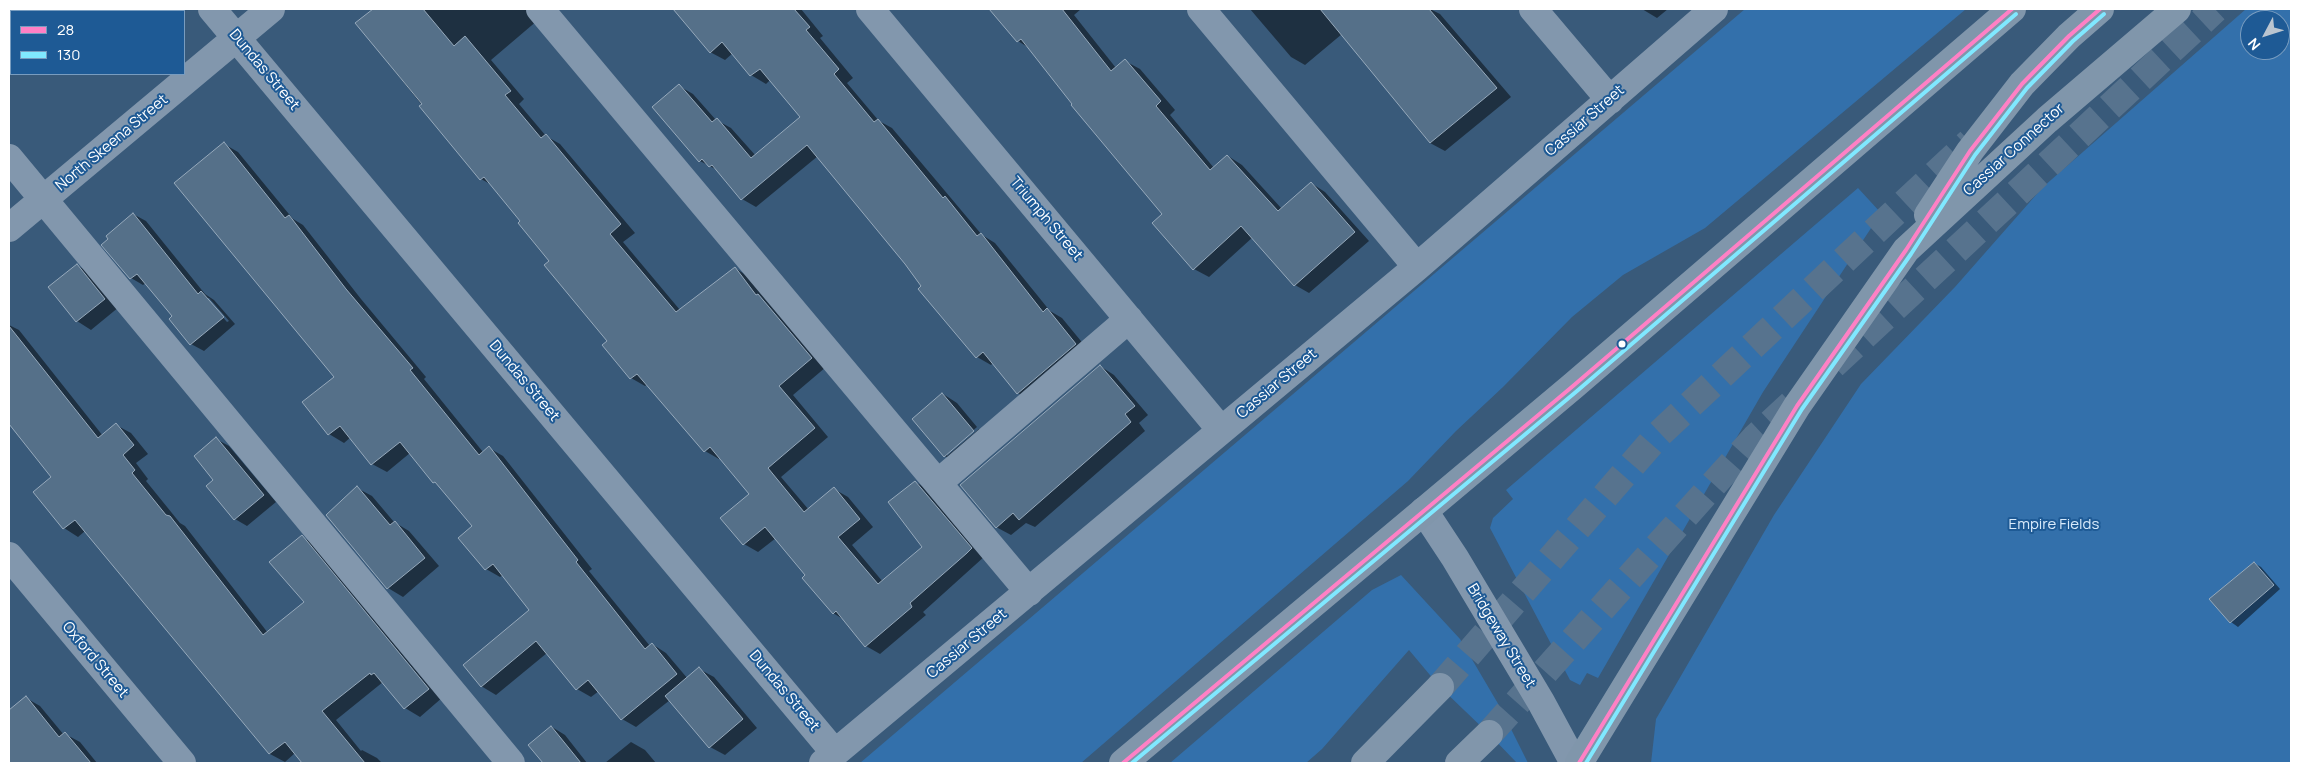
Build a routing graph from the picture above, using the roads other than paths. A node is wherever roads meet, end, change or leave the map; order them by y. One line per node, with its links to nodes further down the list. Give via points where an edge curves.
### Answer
1 (212, 9): 11 (street, Dundas Street)
2 (271, 9): 11 (street, North Skeena Street)
3 (540, 9): 20 (street)
4 (870, 9): 18 (street, Triumph Street)
5 (1201, 9): 17 (street)
6 (1533, 9): 12 (street)
7 (1714, 9): 12 (street, Cassiar Street)
8 (2012, 9): 21 (main road)
9 (2100, 9): 16 (main road, via 2022,84 1970,151)
10 (2177, 9): 16 (main road, Cassiar Connector, via 2046,120)
11 (237, 38): 14 (street, North Skeena Street); 26 (street, Dundas Street)
12 (1610, 100): 17 (street, Cassiar Street)
13 (9, 158): 14 (street)
14 (44, 200): 15 (street, North Skeena Street); 28 (street)
15 (9, 228)
16 (1906, 250): 33 (main road, Cassiar Connector, via 1797,406)
17 (1417, 267): 19 (street, Cassiar Street)
18 (1129, 319): 19 (street, Triumph Street); 20 (street)
19 (1221, 430): 23 (street, Cassiar Street)
20 (938, 483): 23 (street)
21 (1424, 511): 29 (highway); 32 (street, Bridgeway Street, via 1541,702)
22 (9, 556): 27 (street, Oxford Street)
23 (1029, 592): 26 (street, Cassiar Street)
24 (1440, 687): 30 (highway)
25 (1489, 734): 31 (highway)
26 (829, 758)
27 (182, 763)
28 (512, 763)
29 (1123, 763)
30 (1364, 763)
31 (1460, 763)
32 (1574, 763)
33 (1579, 763)

